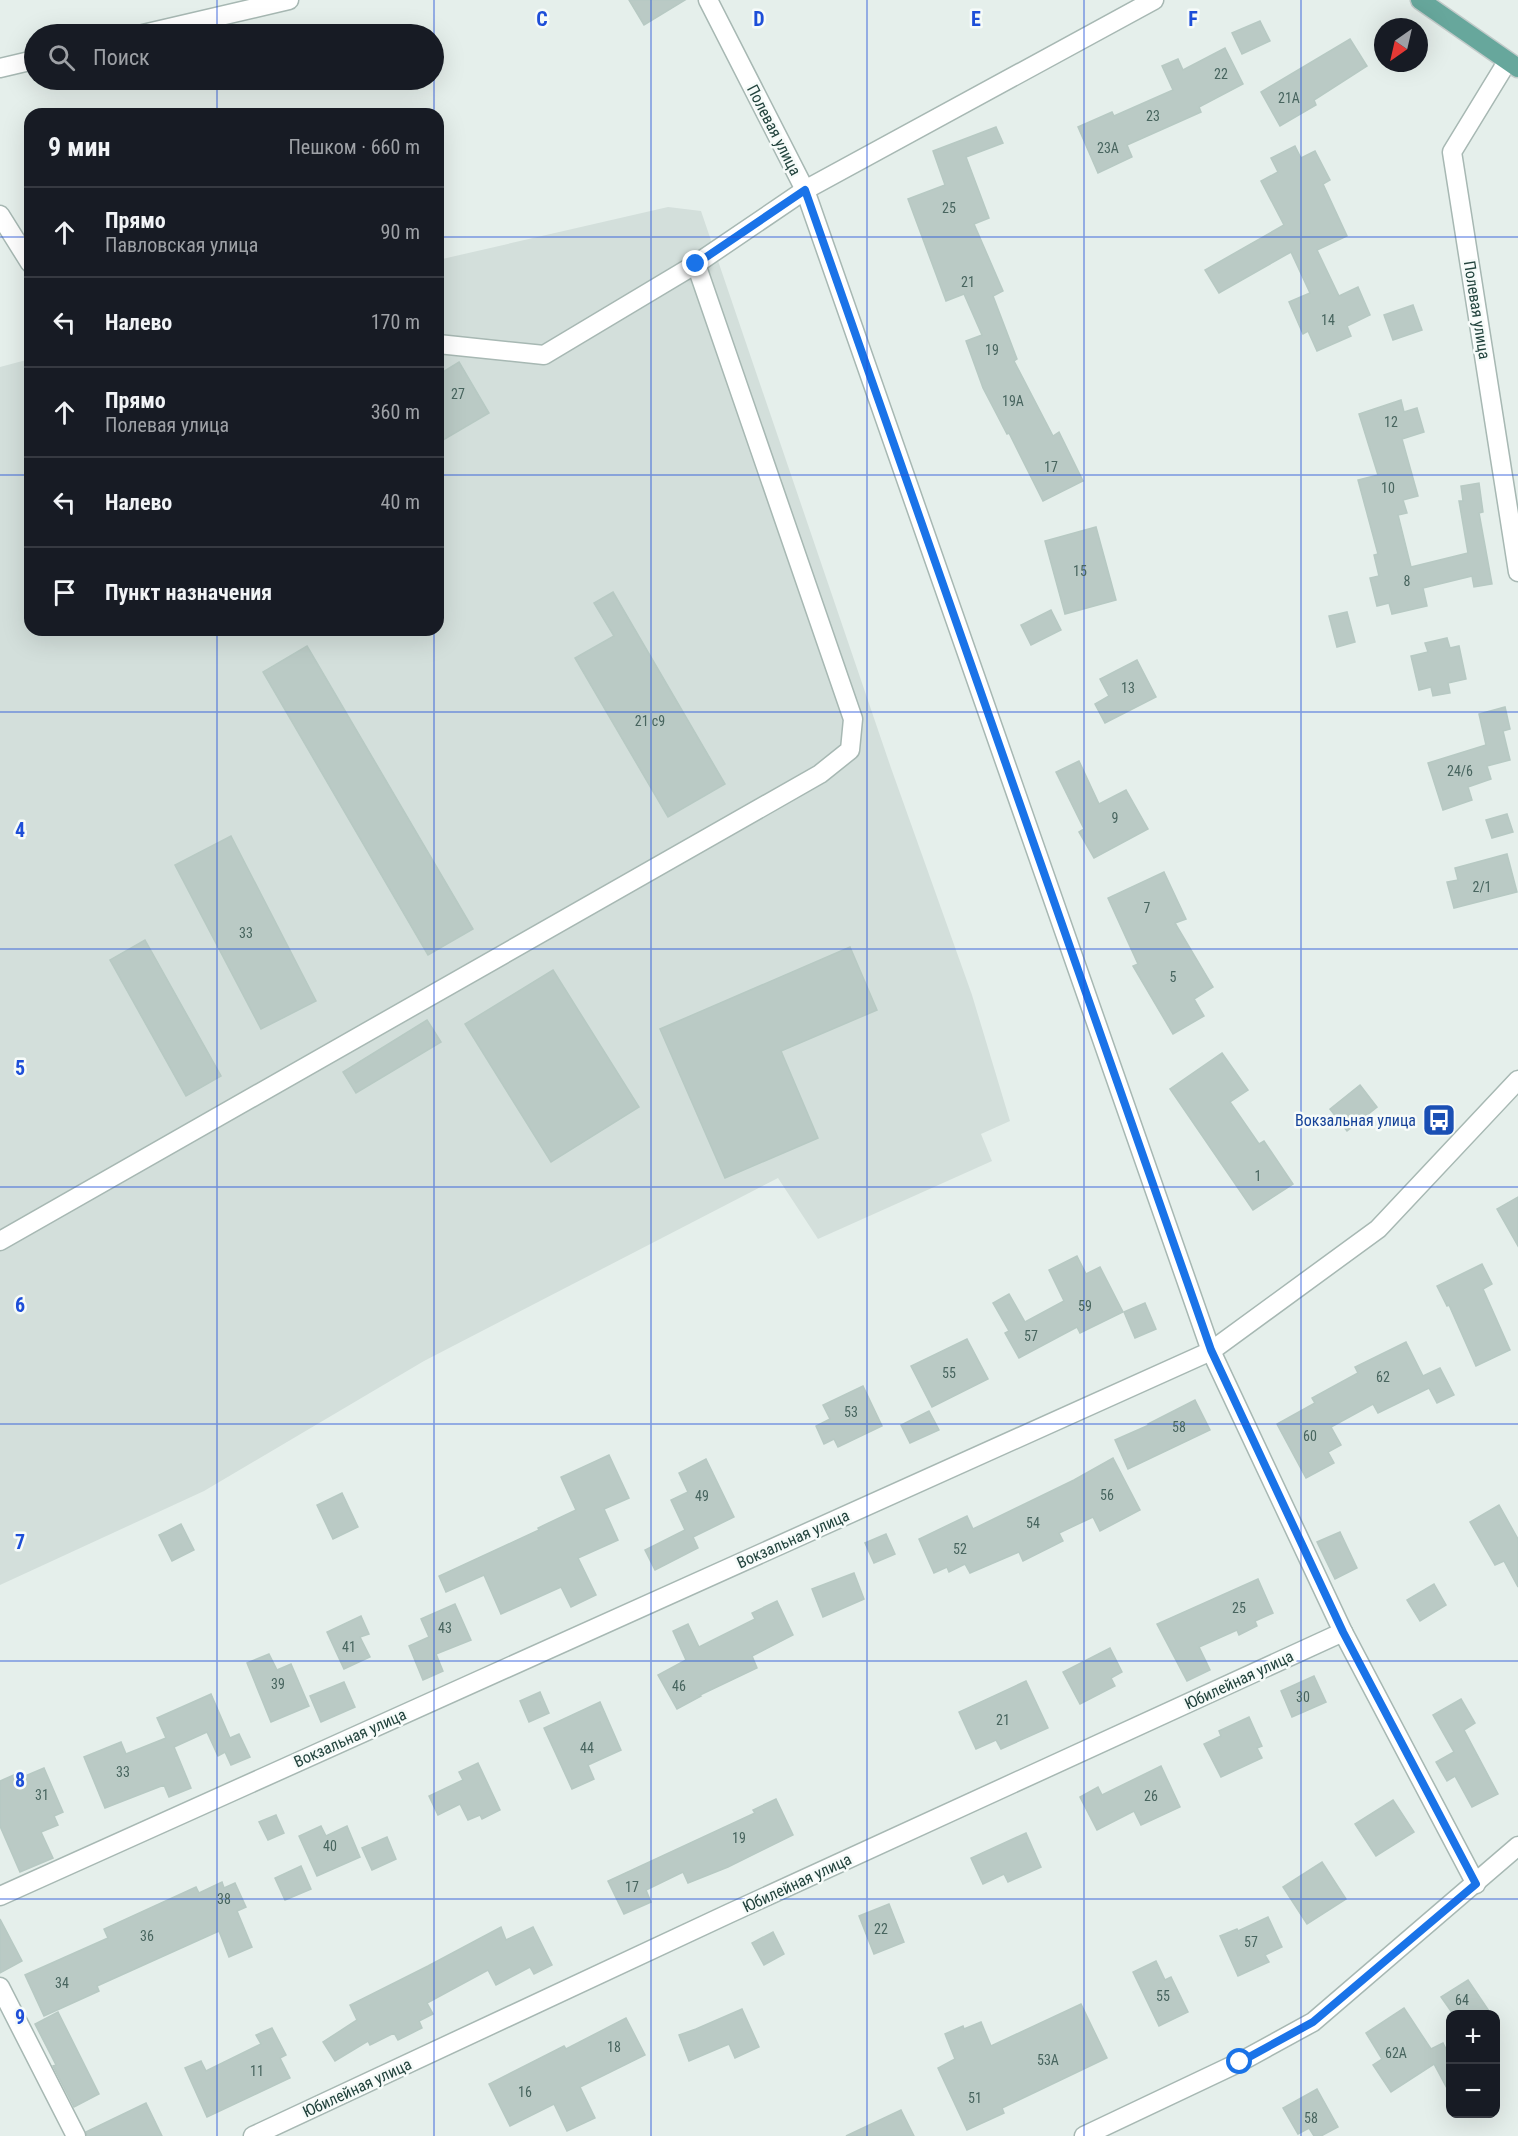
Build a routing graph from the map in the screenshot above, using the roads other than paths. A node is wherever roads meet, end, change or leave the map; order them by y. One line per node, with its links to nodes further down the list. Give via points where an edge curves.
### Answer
1 (289, 0): 5 (street)
2 (708, 0): 9 (street, Полевая улица)
3 (1154, 0): 9 (street)
4 (1420, 0): 7 (main road)
5 (186, 24)
6 (24, 62): 8 (street)
7 (1513, 65): 14 (street, Полевая улица, via 1452,152)
8 (0, 68)
9 (805, 190): 12 (street); 17 (street, Полевая улица)
10 (0, 215): 11 (street)
11 (24, 253)
12 (696, 264): 13 (street, via 544,355); 16 (street, via 853,719 850,750 809,780)
13 (444, 345)
14 (1518, 572)
15 (1518, 1080): 17 (street, Вокзальная улица, via 1378,1229)
16 (0, 1240)
17 (1211, 1350): 18 (street, Полевая улица); 21 (street, Вокзальная улица)
18 (1343, 1632): 20 (street, Полевая улица); 24 (street, Юбилейная улица)
19 (1518, 1846): 20 (street)
20 (1476, 1884): 25 (street, via 1313,2022 1240,2062)
21 (0, 1896)
22 (0, 1987): 23 (street)
23 (76, 2136)
24 (253, 2136)
25 (1084, 2136)

